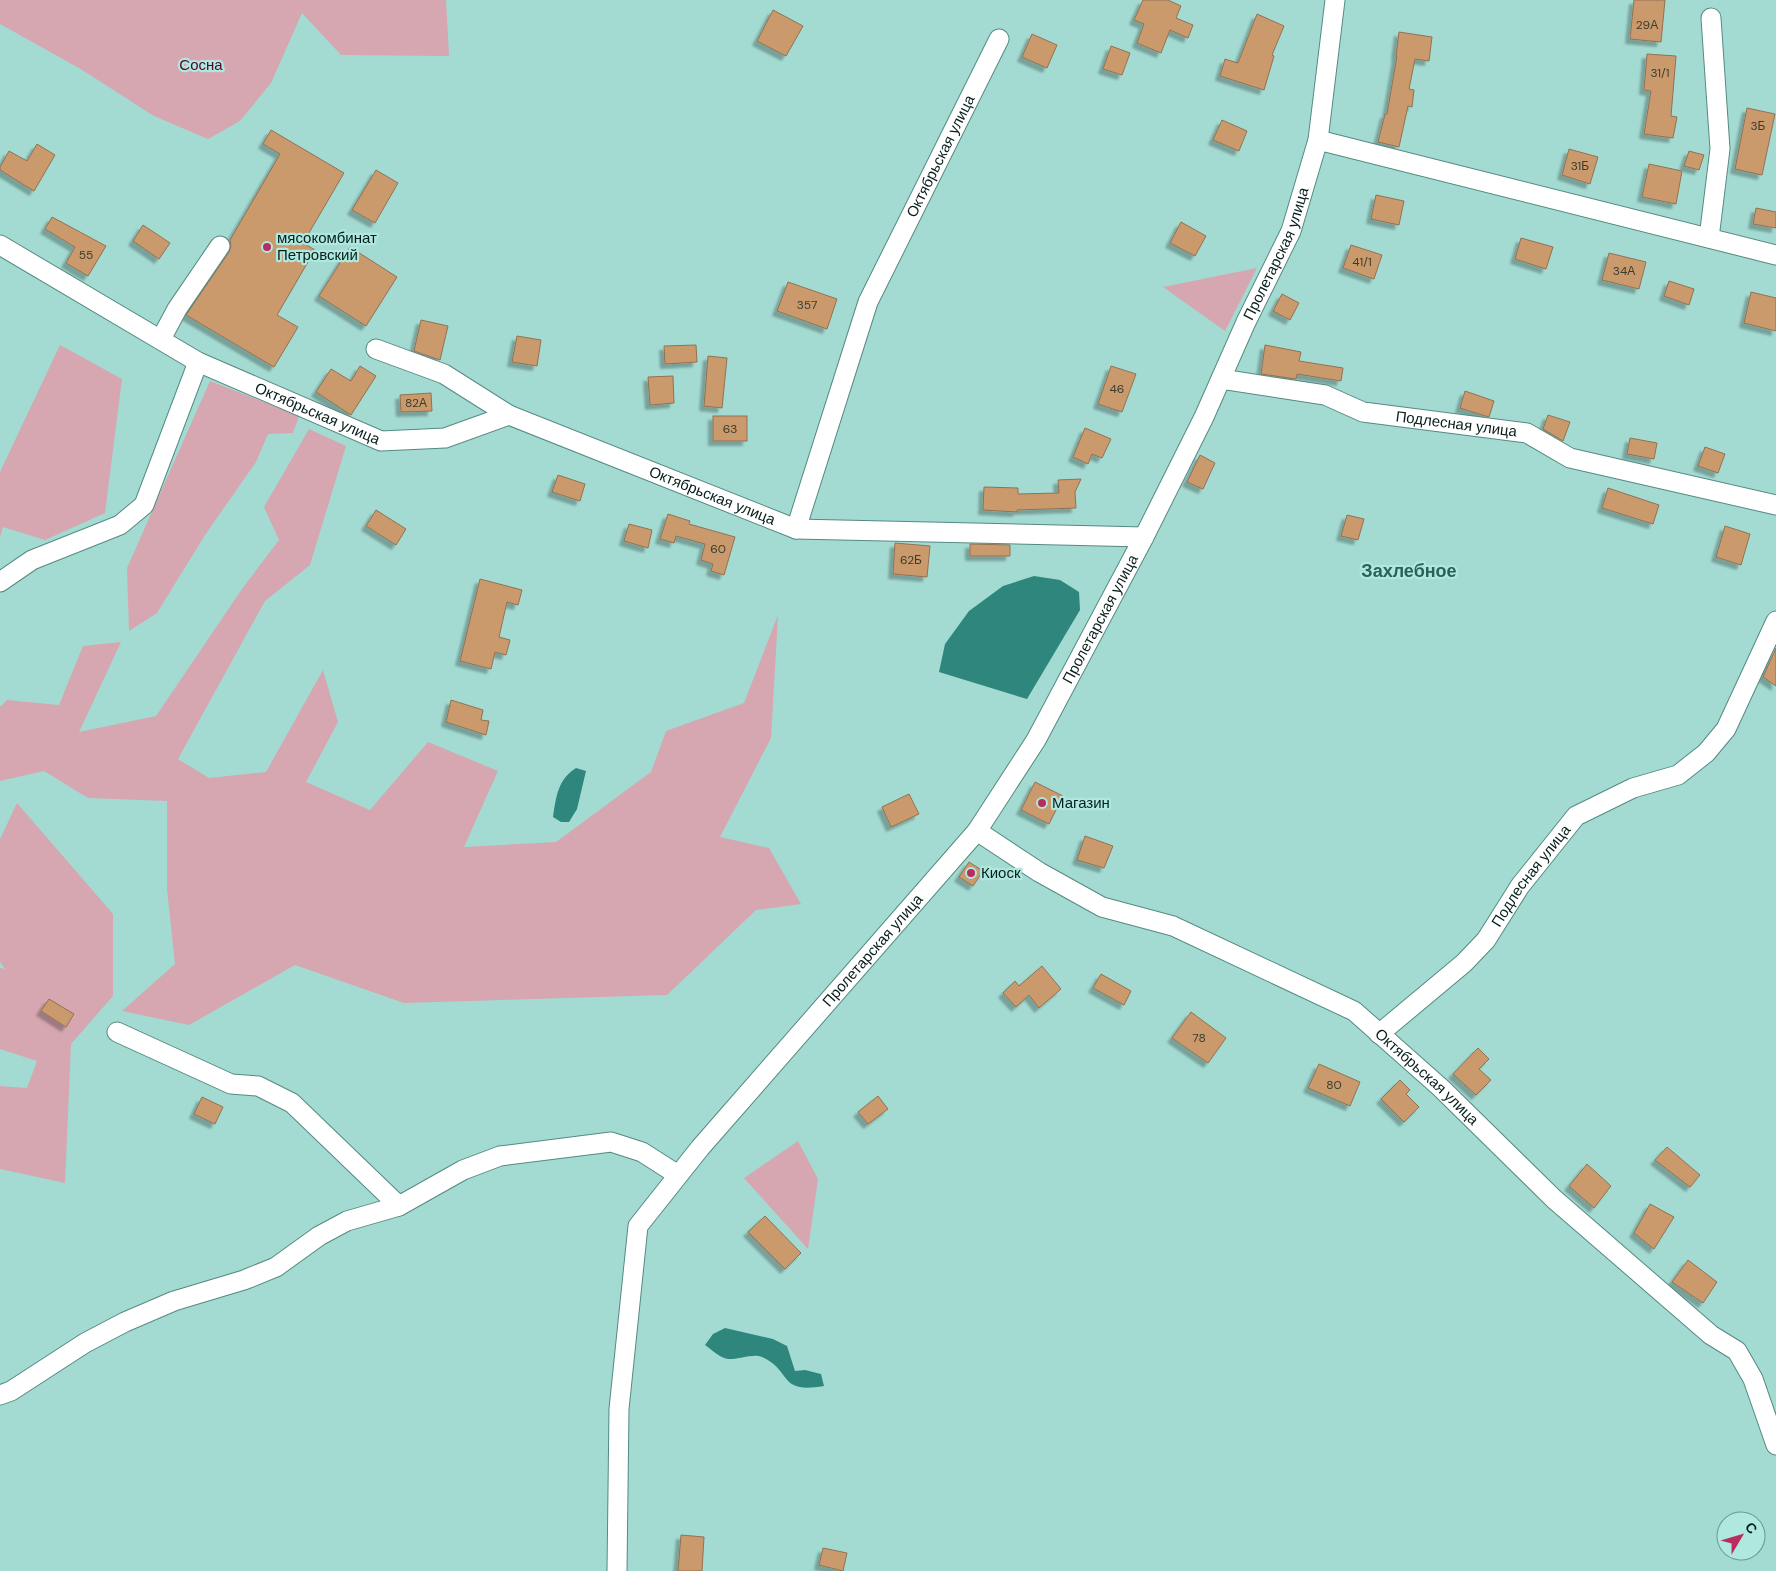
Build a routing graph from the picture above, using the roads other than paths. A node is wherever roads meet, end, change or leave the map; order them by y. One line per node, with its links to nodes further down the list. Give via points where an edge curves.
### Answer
1 (1335, 0): 4 (street, Пролетарская улица)
2 (1711, 18): 5 (street, via 1720,149)
3 (999, 40): 15 (street, Октябрьская улица, via 868,302)
4 (1318, 140): 5 (street); 12 (street, Пролетарская улица, via 1290,231)
5 (1709, 238): 8 (street)
6 (0, 245): 9 (street, Октябрьская улица)
7 (220, 246): 9 (street, via 177,309)
8 (1776, 255)
9 (161, 340): 11 (street, Октябрьская улица)
10 (376, 349): 13 (street, via 444,374)
11 (198, 362): 13 (street, Октябрьская улица, via 381,441 445,438); 17 (street, via 144,505 120,525 32,560)
12 (1221, 378): 14 (street, Подлесная улица, via 1325,395 1363,412 1527,433 1570,458); 16 (street, Пролетарская улица)
13 (508, 416): 15 (street, Октябрьская улица)
14 (1776, 505)
15 (796, 529): 16 (street, Октябрьская улица)
16 (1144, 537): 19 (street, Пролетарская улица, via 1036,740)
17 (0, 582)
18 (1776, 621): 21 (street, Подлесная улица, via 1726,729 1706,753 1678,775 1634,788 1576,816 1520,886 1486,940 1464,963)
19 (977, 830): 21 (street, Октябрьская улица, via 1040,872 1102,907 1173,926 1354,1011); 22 (street, Пролетарская улица)
20 (117, 1032): 23 (street, via 231,1084 258,1086 292,1103)
21 (1379, 1034): 25 (street, Октябрьская улица, via 1450,1096 1581,1222 1711,1335 1737,1351 1753,1380)
22 (678, 1175): 23 (street, via 642,1152 612,1142 500,1156 463,1170); 26 (street, Пролетарская улица, via 638,1226 619,1409)
23 (399, 1206): 24 (street, via 347,1221 319,1236 276,1267 174,1301 125,1322)
24 (0, 1395)
25 (1776, 1445)
26 (617, 1571)

